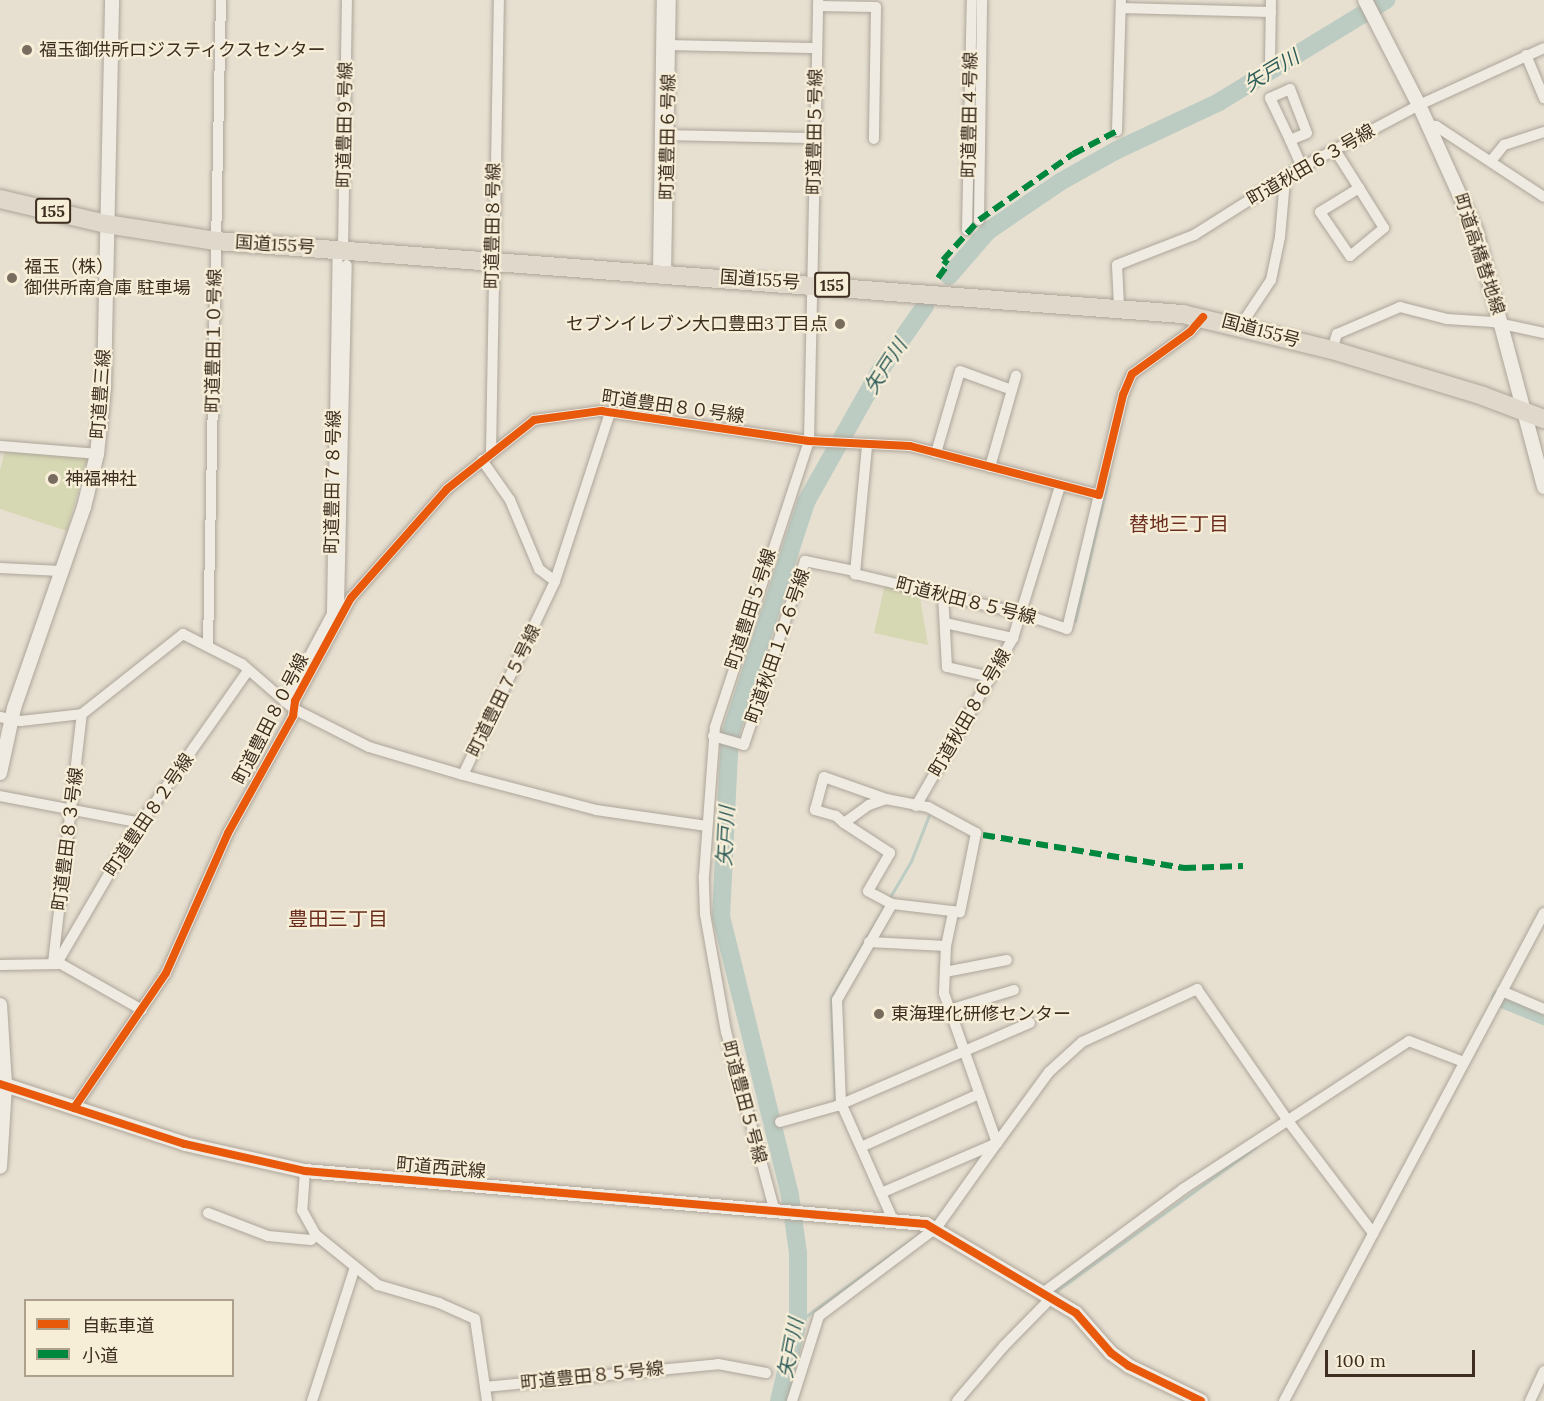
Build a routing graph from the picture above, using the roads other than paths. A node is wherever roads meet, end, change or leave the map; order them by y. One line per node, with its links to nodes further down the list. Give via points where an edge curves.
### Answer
1 (112, 0): 37 (street, 町道豊三線)
2 (221, 0): 39 (street, 町道豊田１０号線)
3 (347, 0): 40 (street, 町道豊田９号線)
4 (499, 0): 41 (street, 町道豊田８号線)
5 (662, 0): 42 (street)
6 (671, 0): 14 (street, 町道豊田６号線)
7 (972, 0): 38 (street, 町道豊田４号線)
8 (982, 0): 36 (street)
9 (1271, 0): 13 (street)
10 (1365, 0): 20 (street, 町道高橋替地線)
11 (818, 3): 15 (street, 町道豊田５号線); 26 (street, via 876,7)
12 (1121, 4): 13 (street); 22 (street)
13 (1271, 12): 18 (street)
14 (670, 45): 15 (street); 24 (street, 町道豊田６号線)
15 (817, 48): 25 (street, 町道豊田５号線)
16 (1544, 48): 17 (street, 町道秋田６３号線)
17 (1526, 55): 19 (street); 20 (street, 町道秋田６３号線)
18 (1270, 62)
19 (1544, 98)
20 (1419, 105): 21 (street, 町道高橋替地線); 28 (street, 町道秋田６３号線)
21 (1427, 125): 29 (street, via 1436,126); 46 (street, 町道高橋替地線, via 1471,218)
22 (1118, 131)
23 (1544, 132): 29 (street, via 1504,145)
24 (668, 135): 25 (street); 42 (street, 町道豊田６号線)
25 (816, 138): 43 (street, 町道豊田５号線)
26 (874, 139)
27 (1290, 140): 27 (street, via 1270,98 1290,88 1307,133); 30 (street)
28 (1335, 150): 30 (street, 町道秋田６３号線); 32 (street)
29 (1491, 161): 33 (street)
30 (1302, 167): 31 (street, 町道秋田６３号線)
31 (1285, 180): 44 (street, 町道秋田６３号線, via 1194,235 1117,265); 47 (street, via 1271,280)
32 (1359, 188): 32 (street, via 1384,228 1350,256 1320,212)
33 (1544, 197)
34 (0, 199): 37 (highway, 国道155号 / 155)
35 (0, 207): 37 (highway, 国道155号 / 155, via 85,225)
36 (979, 220)
37 (106, 224): 39 (highway, 国道155号 / 155); 60 (street, 町道豊三線, via 104,387)
38 (967, 230)
39 (216, 241): 40 (highway, 国道155号 / 155); 75 (street, 町道豊田１０号線)
40 (342, 255): 41 (highway, 国道155号 / 155); 71 (street, via 339,605); 78 (street, 町道豊田７８号線, via 332,614)
41 (492, 262): 42 (highway, 国道155号 / 155); 58 (street, 町道豊田８号線)
42 (662, 273): 43 (highway, 国道155号 / 155)
43 (810, 284): 44 (highway, 国道155号 / 155); 55 (street, 町道豊田５号線)
44 (1119, 306): 45 (highway, 国道155号 / 155)
45 (1203, 317): 47 (highway, 国道155号 / 155); 65 (street, via 1190,332 1132,374 1123,395)
46 (1502, 324): 48 (street); 49 (street, via 1447,319 1397,308 1337,334); 52 (street, 町道高橋替地線)
47 (1241, 325): 49 (highway, 国道155号 / 155)
48 (1544, 333)
49 (1332, 350): 52 (highway, 国道155号 / 155)
50 (1016, 376): 51 (street)
51 (1012, 390): 59 (street, via 960,371); 62 (street)
52 (1524, 411): 54 (highway, 国道155号 / 155); 64 (street, 町道高橋替地線)
53 (610, 412): 55 (street, 町道豊田８０号線); 58 (street, 町道豊田８０号線, via 591,410 534,420); 69 (street, 町道豊田７５号線)
54 (1544, 419)
55 (814, 441): 57 (street, 町道豊田８０号線); 81 (street, 町道豊田５号線, via 776,532)
56 (0, 446): 60 (street)
57 (862, 446): 59 (street, 町道豊田８０号線, via 910,446); 68 (street)
58 (491, 452): 61 (street, 町道豊田８０号線)
59 (936, 453): 62 (street, 町道豊田８０号線)
60 (97, 454): 67 (street, 町道豊三線)
61 (482, 460): 69 (street, via 510,500 539,569); 71 (street, 町道豊田８０号線, via 438,498)
62 (990, 467): 63 (street, 町道豊田８０号線)
63 (1060, 486): 65 (street, 町道豊田８０号線); 72 (street, 町道秋田８６号線)
64 (1544, 487)
65 (1099, 495): 72 (street, 町道秋田８５号線, via 1067,629)
66 (0, 568): 67 (street)
67 (62, 571): 80 (street, 町道豊三線)
68 (854, 571): 70 (street, 町道秋田８５号線); 81 (street, 町道秋田１２６号線, via 805,561 744,745)
69 (555, 581): 83 (street, 町道豊田７５号線)
70 (943, 594): 72 (street, 町道秋田８５号線); 73 (street)
71 (343, 612): 78 (street, 町道豊田８０号線)
72 (1023, 614): 74 (street, 町道秋田８６号線)
73 (945, 623): 74 (street); 77 (street, via 947,667)
74 (1012, 638): 77 (street, 町道秋田８６号線)
75 (208, 645): 76 (street, 町道豊田７５号線); 79 (street, 町道豊田７５号線, via 183,634)
76 (248, 670): 78 (street, 町道豊田７５号線); 88 (street, 町道豊田８２号線)
77 (990, 676): 86 (street, 町道秋田８６号線)
78 (290, 706): 83 (street, 町道豊田７５号線, via 369,747); 104 (street, 町道豊田８０号線, via 166,974)
79 (82, 714): 80 (street); 87 (street, 町道豊田８３号線)
80 (5, 719): 82 (street, 町道豊三線)
81 (713, 736): 90 (street, 町道豊田５号線)
82 (0, 773)
83 (463, 775): 90 (street, via 596,810)
84 (0, 796): 87 (street)
85 (884, 798): 86 (street); 89 (street); 89 (street, via 824,777 815,810)
86 (917, 803): 92 (street, via 976,833 960,912)
87 (73, 809): 88 (street); 97 (street, 町道豊田８３号線)
88 (141, 822): 97 (street, 町道豊田８２号線)
89 (842, 822): 91 (street, via 890,853 868,891)
90 (707, 826): 121 (street, 町道豊田５号線, via 704,906 714,974 731,1054)
91 (892, 904): 92 (street); 94 (street)
92 (953, 912): 95 (street)
93 (1544, 913): 101 (street)
94 (869, 942): 95 (street); 111 (street, via 837,1000)
95 (946, 946): 99 (street)
96 (1006, 960): 99 (street)
97 (55, 963): 98 (street); 104 (street)
98 (0, 965)
99 (945, 972): 105 (street, via 944,993)
100 (1014, 990): 105 (street)
101 (1502, 991): 103 (street); 108 (street)
102 (0, 1005): 109 (street)
103 (1544, 1009)
104 (142, 1010): 112 (street, 町道豊田８０号線)
105 (949, 1011): 107 (street)
106 (1030, 1023): 107 (street)
107 (961, 1050): 110 (street); 111 (street)
108 (1464, 1062): 113 (street, via 1409,1041); 124 (street)
109 (2, 1084): 112 (street, 町道西武線); 117 (street)
110 (978, 1094): 115 (street); 116 (street)
111 (839, 1105): 114 (street); 116 (street)
112 (74, 1108): 118 (street, 町道西武線, via 184,1144)
113 (1288, 1121): 115 (street, via 1197,989 1082,1042 1049,1072); 124 (street); 127 (street, via 1183,1189)
114 (780, 1122)
115 (997, 1143): 119 (street); 123 (street)
116 (861, 1147): 119 (street)
117 (0, 1167)
118 (305, 1172): 121 (street, 町道西武線); 125 (street, via 302,1210)
119 (881, 1193): 122 (street)
120 (208, 1213): 125 (street, via 268,1236 311,1240)
121 (780, 1213): 122 (street, 町道西武線)
122 (890, 1220): 123 (street, 町道西武線)
123 (937, 1227): 127 (street); 133 (street, via 819,1316)
124 (1373, 1233): 136 (street)
125 (316, 1235): 126 (street)
126 (355, 1267): 130 (street, via 378,1285 439,1303 475,1319); 131 (street)
127 (1048, 1295): 134 (street); 135 (street, via 1076,1313 1111,1353 1129,1366)
128 (1544, 1371): 137 (street)
129 (766, 1373): 130 (street, 町道豊田８５号線, via 718,1364)
130 (485, 1387): 132 (street)
131 (312, 1401)
132 (487, 1401)
133 (792, 1401)
134 (957, 1401)
135 (1201, 1401)
136 (1284, 1401)
137 (1530, 1401)

